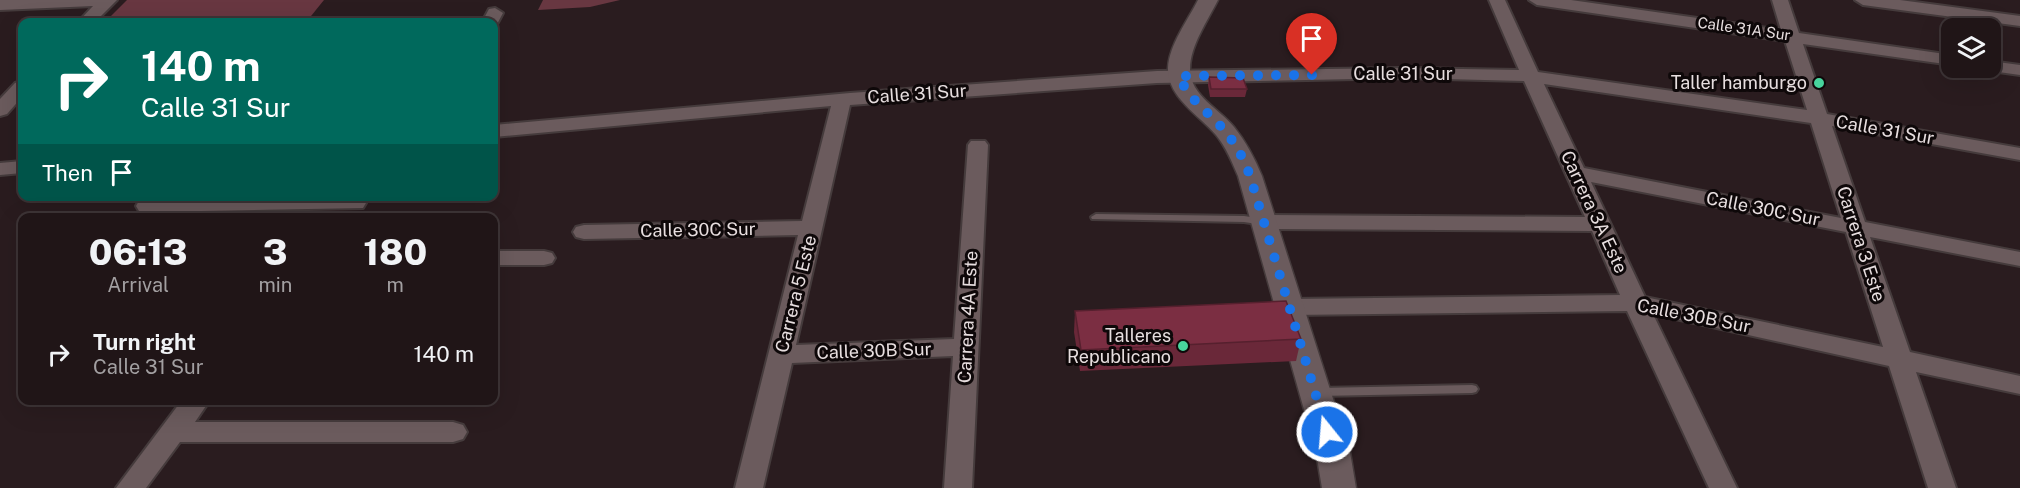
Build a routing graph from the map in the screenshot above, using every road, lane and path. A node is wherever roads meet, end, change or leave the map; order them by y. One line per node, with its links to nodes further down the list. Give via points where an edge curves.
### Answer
1 (109, 0): 7 (street); 8 (street)
2 (1208, 0): 14 (street, via 1180,61)
3 (1497, 0): 15 (street, Carrera 3A Este)
4 (1537, 0): 10 (street, Calle 31A Sur)
5 (1780, 0): 10 (street, Carrera 3 Este)
6 (1863, 0): 9 (street)
7 (0, 5)
8 (90, 18)
9 (2020, 21)
10 (1791, 36): 11 (street, Calle 31A Sur); 19 (street, Carrera 3 Este)
11 (1941, 58)
12 (2001, 67): 13 (street)
13 (2020, 70)
14 (1179, 76): 15 (street, Calle 31 Sur); 17 (street, Calle 31 Sur); 29 (street, via 1190,95 1224,129 1244,159)
15 (1530, 76): 19 (street, Calle 31 Sur); 25 (street, Carrera 3A Este)
16 (18, 91): 18 (street)
17 (843, 100): 20 (street, Calle 31 Sur); 32 (street, Carrera 5 Este)
18 (0, 110)
19 (1819, 118): 22 (street, Calle 31 Sur); 31 (street, Carrera 3 Este)
20 (498, 131)
21 (978, 146): 39 (street, Carrera 4A Este)
22 (2020, 154)
23 (18, 167): 24 (street)
24 (0, 169)
25 (1576, 173): 30 (street, Carrera 3A Este); 31 (street, Calle 30C Sur)
26 (147, 206): 27 (street)
27 (353, 206)
28 (1096, 217): 29 (lane)
29 (1264, 222): 30 (street); 38 (street)
30 (1598, 224): 37 (street, Carrera 3A Este)
31 (1855, 227): 36 (street, Calle 30C Sur); 41 (street, Carrera 3 Este)
32 (812, 228): 33 (street, Calle 30C Sur); 40 (street, Carrera 5 Este)
33 (584, 232)
34 (498, 258): 35 (street)
35 (544, 258)
36 (2020, 259)
37 (1636, 303): 38 (street, Calle 30B Sur); 41 (street, Calle 30B Sur); 48 (street, Carrera 3A Este)
38 (1290, 307): 44 (street)
39 (966, 347): 40 (street, Calle 30B Sur); 51 (street, Carrera 4A Este)
40 (781, 355): 50 (street, Carrera 5 Este)
41 (1899, 359): 42 (street, Calle 30B Sur); 53 (street, Carrera 3 Este)
42 (2020, 385)
43 (1472, 389): 44 (lane)
44 (1315, 392): 52 (street)
45 (193, 405): 46 (street)
46 (171, 432): 47 (street); 49 (street)
47 (453, 432)
48 (1729, 486)
49 (130, 488)
50 (749, 488)
51 (958, 488)
52 (1339, 488)
53 (1942, 488)

